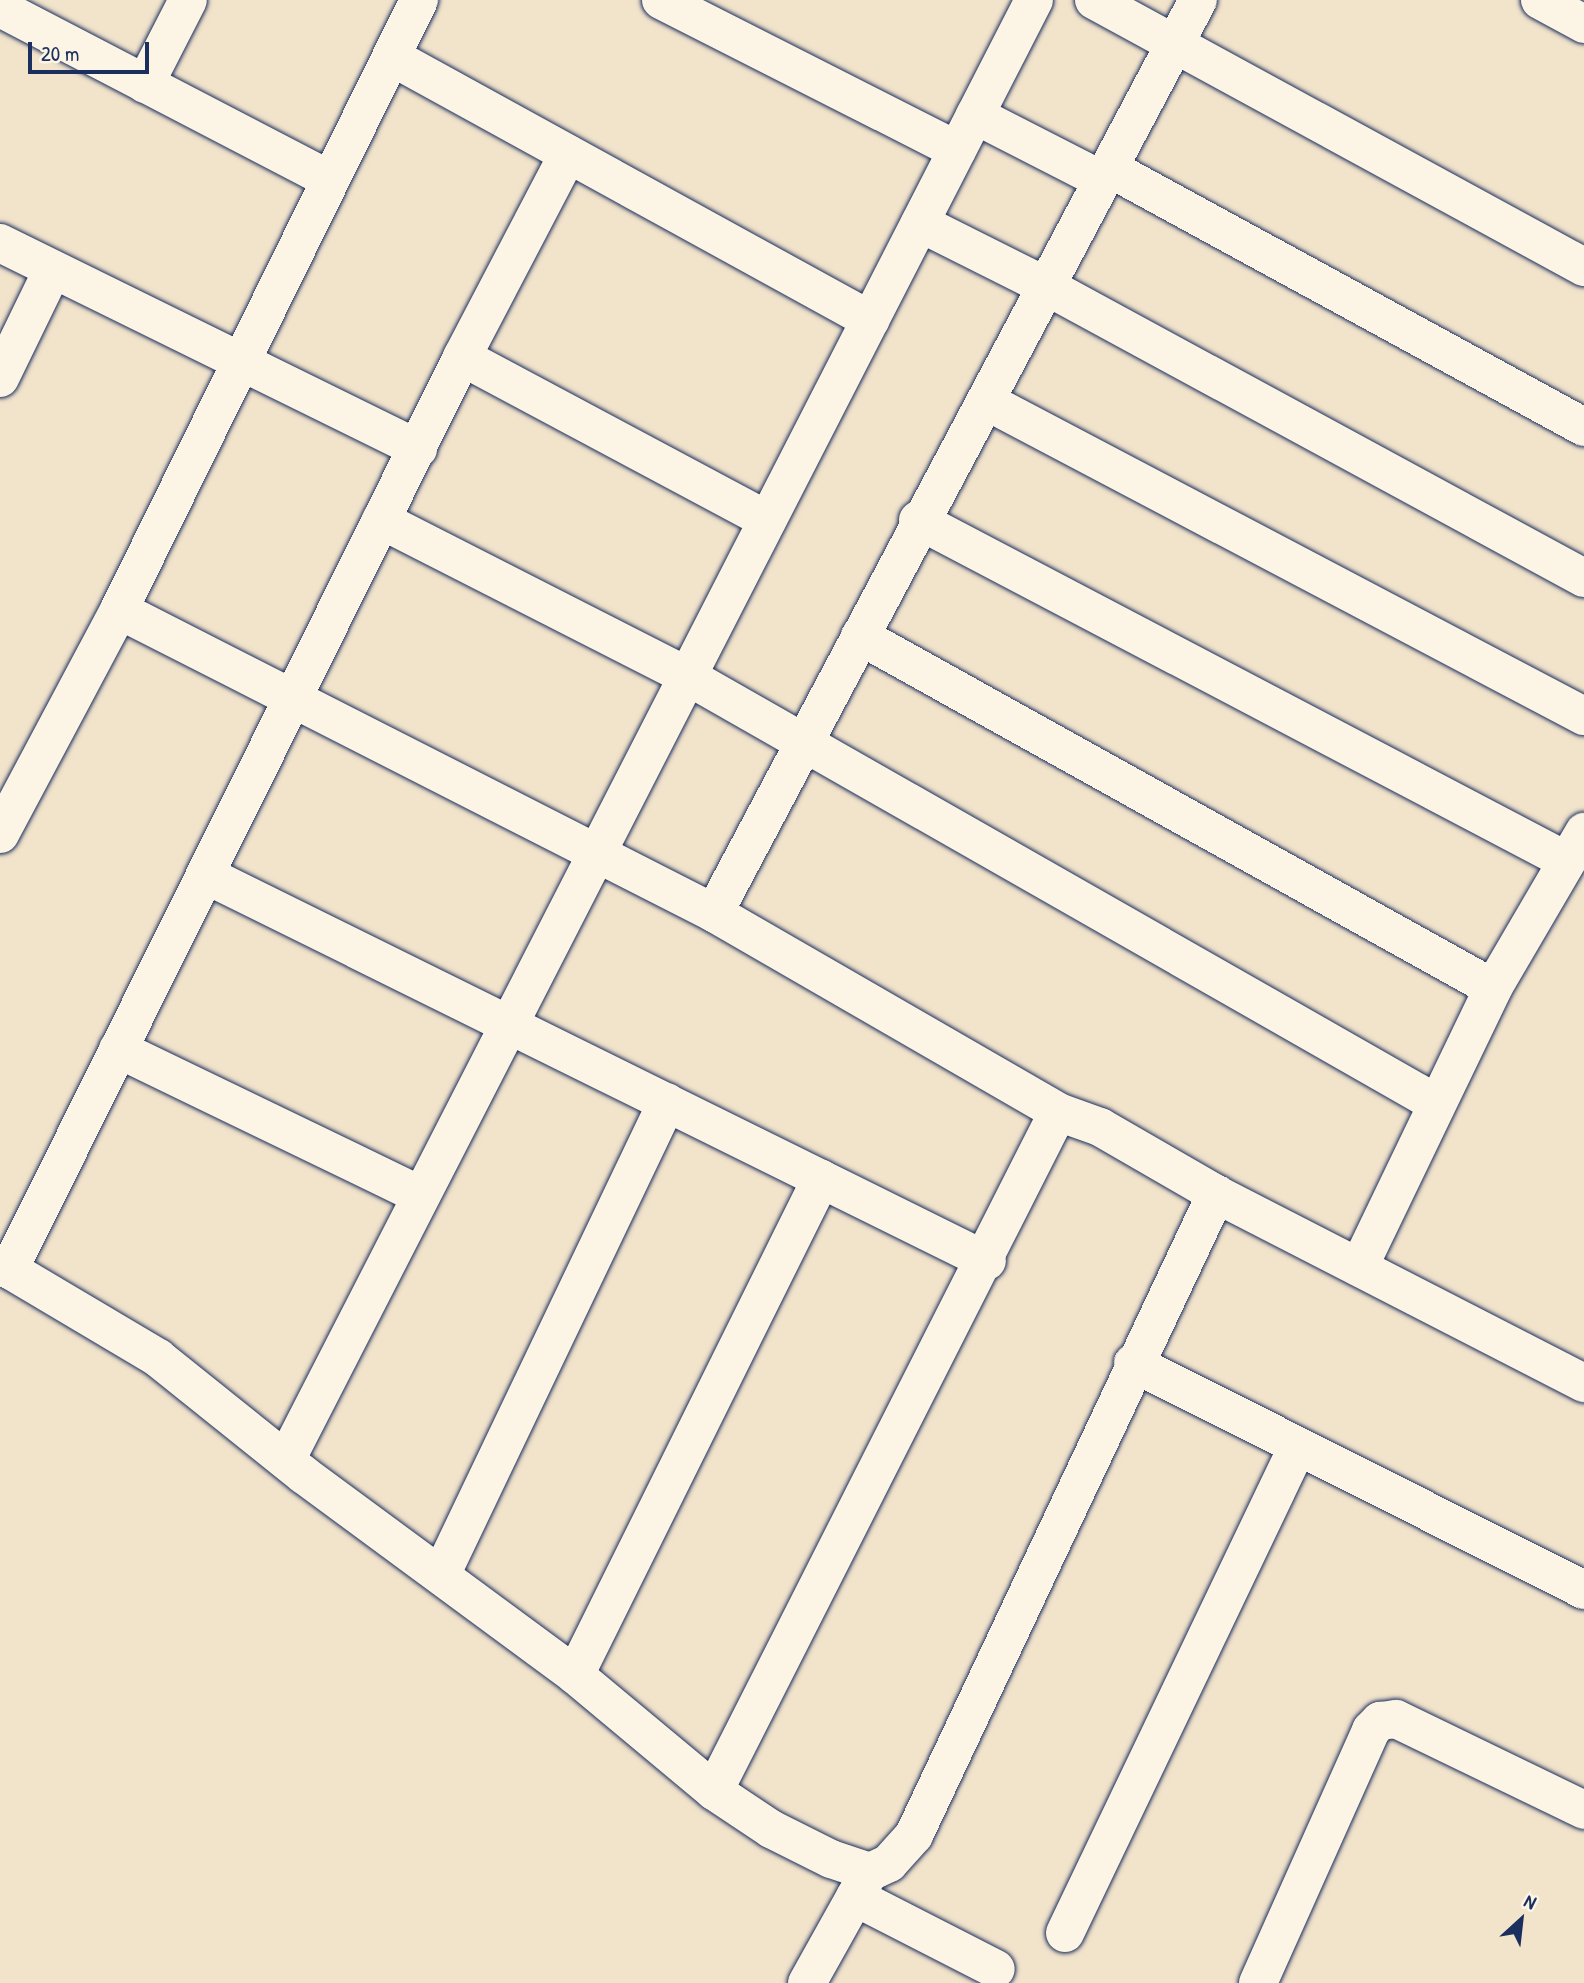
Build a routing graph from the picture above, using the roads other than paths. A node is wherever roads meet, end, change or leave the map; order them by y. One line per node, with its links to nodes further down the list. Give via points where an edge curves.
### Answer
1 (188, 0): 12 (street)
2 (419, 0): 11 (street)
3 (661, 0): 14 (street)
4 (1034, 0): 13 (street)
5 (1094, 0): 10 (street)
6 (1198, 0): 10 (street)
7 (1540, 0): 9 (street)
8 (0, 8): 12 (street)
9 (1584, 24)
10 (1174, 44): 16 (street); 20 (street)
11 (392, 57): 15 (street); 17 (street)
12 (145, 84): 17 (street)
13 (975, 115): 14 (street); 16 (street)
14 (957, 150): 18 (street)
15 (568, 154): 23 (street); 24 (street)
16 (1106, 174): 22 (street); 28 (street)
17 (330, 180): 25 (street)
18 (920, 223): 22 (street); 23 (street)
19 (0, 243): 21 (street)
20 (1584, 267)
21 (52, 271): 25 (street); 26 (street)
22 (1046, 286): 27 (street); 33 (street)
23 (870, 320): 31 (street)
24 (462, 357): 29 (street); 31 (street)
25 (241, 362): 29 (street); 34 (street)
26 (0, 378)
27 (986, 401): 32 (street); 38 (street)
28 (1584, 427)
29 (418, 449): 30 (street)
30 (381, 520): 36 (street); 37 (street)
31 (767, 520): 36 (street)
32 (918, 520): 35 (street); 41 (street)
33 (1584, 578)
34 (119, 610): 37 (street); 40 (street)
35 (860, 636): 39 (street); 45 (street)
36 (687, 676): 39 (street); 42 (street)
37 (293, 699): 42 (street); 43 (street)
38 (1584, 716)
39 (803, 742): 44 (street); 49 (street)
40 (0, 834)
41 (1575, 846): 45 (street)
42 (596, 853): 44 (street); 46 (street)
43 (206, 875): 46 (street); 47 (street)
44 (714, 913): 50 (street)
45 (1493, 988): 49 (street)
46 (508, 1024): 48 (street); 53 (street)
47 (118, 1049): 53 (street); 55 (street)
48 (667, 1102): 51 (street); 61 (street)
49 (1436, 1103): 56 (street)
50 (1058, 1112): 52 (street, via 1100,1127); 54 (street)
51 (821, 1179): 54 (street); 63 (street)
52 (1216, 1194): 56 (street); 57 (street)
53 (420, 1195): 60 (street)
54 (987, 1261): 64 (street)
55 (5, 1267): 60 (street, via 158,1358)
56 (1359, 1267): 58 (street)
57 (1133, 1363): 59 (street); 66 (street, via 914,1835)
58 (1584, 1382)
59 (1297, 1448): 62 (street); 67 (street)
60 (286, 1460): 61 (street)
61 (442, 1575): 63 (street)
62 (1584, 1590)
63 (575, 1675): 64 (street)
64 (715, 1791): 66 (street, via 771,1829 831,1859)
65 (1584, 1810): 70 (street, via 1396,1719 1380,1721 1371,1730)
66 (862, 1884): 68 (street); 69 (street)
67 (1065, 1933)
68 (996, 1969)
69 (807, 1983)
70 (1258, 1983)

